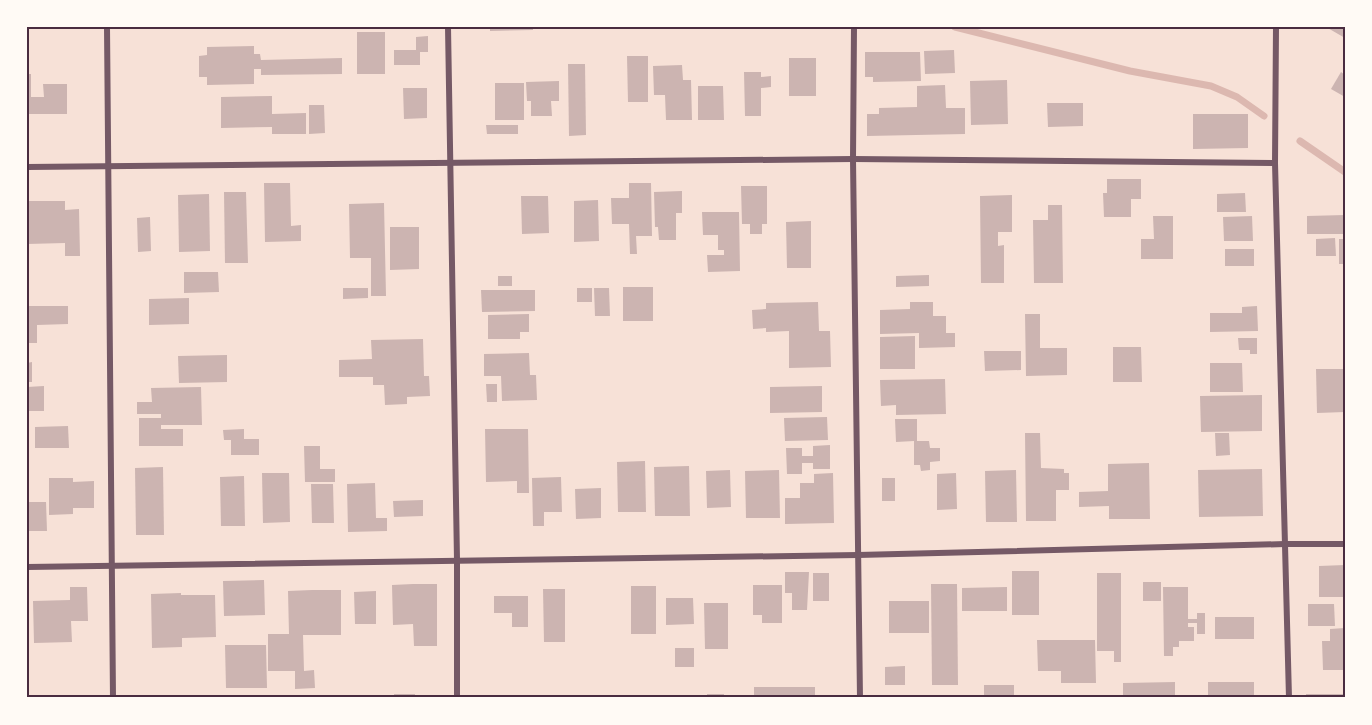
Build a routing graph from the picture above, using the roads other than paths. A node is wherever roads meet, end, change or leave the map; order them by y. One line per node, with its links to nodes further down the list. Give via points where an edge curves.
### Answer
1 (106, 27): 8 (street)
2 (448, 27): 6 (street)
3 (854, 27): 5 (street)
4 (1276, 27): 7 (street)
5 (853, 159): 6 (street); 7 (street); 12 (street)
6 (451, 163): 8 (street); 13 (street)
7 (1275, 163): 10 (street)
8 (109, 166): 9 (street); 15 (street)
9 (27, 167)
10 (1285, 544): 11 (street); 12 (street); 19 (street)
11 (1345, 544)
12 (858, 555): 13 (street); 18 (street)
13 (457, 560): 15 (street); 17 (street)
14 (27, 567): 15 (street)
15 (112, 567): 16 (street)
16 (113, 698)
17 (458, 698)
18 (860, 698)
19 (1289, 698)

